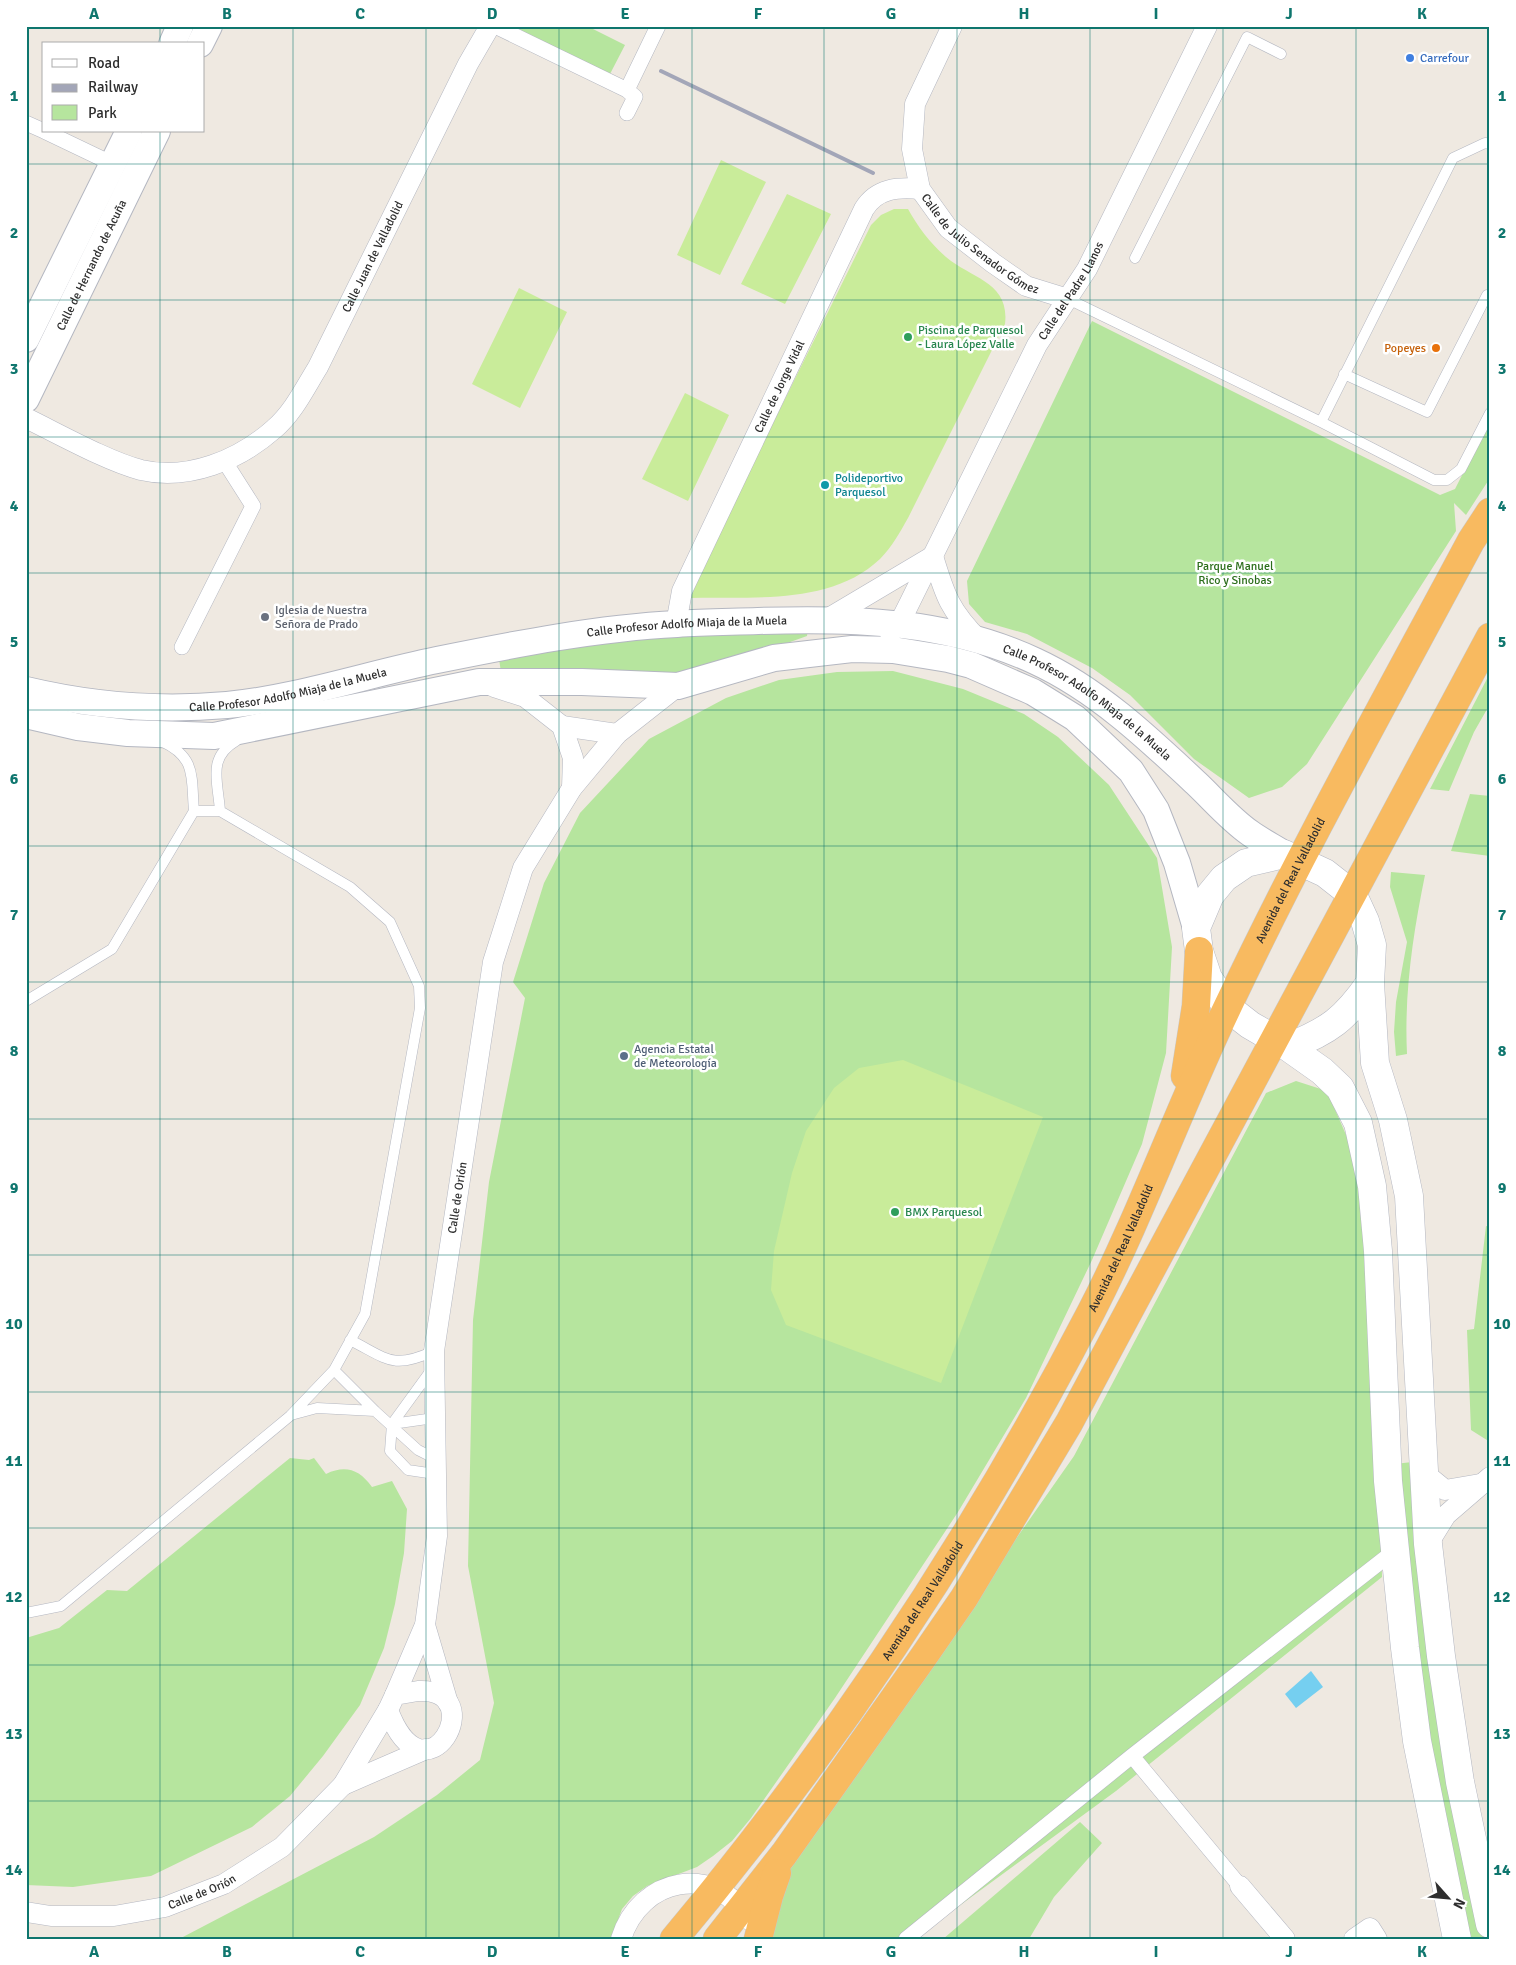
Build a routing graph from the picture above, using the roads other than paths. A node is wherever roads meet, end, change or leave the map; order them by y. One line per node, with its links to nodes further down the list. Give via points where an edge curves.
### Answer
1 (180, 26): 9 (street)
2 (208, 26): 10 (street)
3 (475, 26): 11 (street)
4 (490, 26): 11 (street, Calle Juan de Valladolid)
5 (495, 26): 13 (street)
6 (658, 26): 13 (street)
7 (952, 26): 22 (street, Calle de Julio Senador Gómez, via 916,104 912,149)
8 (1207, 26): 25 (street, Calle del Padre Llanos, via 1087,269)
9 (173, 42)
10 (201, 42)
11 (477, 49): 32 (street, Calle Juan de Valladolid, via 296,404 275,429)
12 (1281, 54): 23 (lane, via 1247,37)
13 (627, 90): 14 (street, via 635,97)
14 (627, 113)
15 (26, 123): 16 (street)
16 (42, 130)
17 (46, 132): 21 (street)
18 (128, 132): 21 (street, Calle de Hernando de Acuña)
19 (157, 132): 28 (street, Calle de Hernando de Acuña)
20 (1490, 144): 27 (lane, via 1485,143 1453,158)
21 (112, 164): 26 (street, Calle de Hernando de Acuña)
22 (920, 189): 25 (street, Calle de Julio Senador Gómez, via 948,228 993,263 1026,286); 36 (street, Calle de Jorge Vidal, via 901,187 879,192 864,209 682,591)
23 (1135, 258)
24 (1487, 295): 27 (lane, via 1427,412)
25 (1068, 299): 31 (lane); 34 (street, Calle del Padre Llanos, via 1037,344)
26 (26, 340)
27 (1344, 374): 31 (lane)
28 (26, 399)
29 (1490, 412): 31 (lane, via 1461,469 1446,480 1434,480)
30 (26, 418): 32 (street, Calle Juan de Valladolid, via 141,470 172,474)
31 (1321, 422)
32 (224, 462): 40 (street, via 253,506)
33 (1490, 512): 54 (highway, Avenida del Real Valladolid)
34 (933, 556): 35 (street); 37 (street, Calle del Padre Llanos); 39 (street, via 944,595 960,621)
35 (827, 619): 36 (street, Calle Profesor Adolfo Miaja de la Muela); 37 (street, Calle Profesor Adolfo Miaja de la Muela)
36 (676, 624): 45 (street, Calle Profesor Adolfo Miaja de la Muela, via 620,629 502,648 435,660 282,696 228,704 151,708 105,705)
37 (898, 624): 39 (street, Calle Profesor Adolfo Miaja de la Muela, via 947,631); 41 (street); 42 (street, Calle del Padre Llanos, via 886,637 815,640)
38 (1490, 637): 55 (highway)
39 (980, 641): 54 (street, Calle Profesor Adolfo Miaja de la Muela, via 1035,661 1113,709 1249,832)
40 (182, 647)
41 (926, 655): 42 (street, Calle Profesor Adolfo Miaja de la Muela, via 852,649); 56 (street, Calle Profesor Adolfo Miaja de la Muela, via 971,665 1033,692 1075,718 1131,771 1156,810 1177,862)
42 (774, 658): 44 (street, Calle Profesor Adolfo Miaja de la Muela)
43 (479, 682): 44 (street, Calle Profesor Adolfo Miaja de la Muela); 47 (street, Calle Profesor Adolfo Miaja de la Muela); 48 (street, via 525,697)
44 (678, 686): 50 (street, Calle de Orión)
45 (26, 690)
46 (26, 715): 49 (street, Calle Profesor Adolfo Miaja de la Muela, via 78,727)
47 (262, 726): 49 (street, Calle Profesor Adolfo Miaja de la Muela, via 214,736); 53 (lane, via 224,748 216,761)
48 (562, 726): 50 (street); 51 (street, Calle de Orión, via 573,758)
49 (144, 734): 52 (lane, via 178,749 189,762)
50 (617, 734): 51 (street, Calle de Orión)
51 (572, 788): 63 (street, Calle de Orión, via 523,868 493,962)
52 (194, 811): 53 (lane); 58 (lane, via 112,949)
53 (220, 811): 62 (lane, via 350,887 390,922 420,986 420,1008 365,1314)
54 (1293, 858): 55 (main road, via 1326,873); 56 (main road, via 1246,863 1224,878 1210,896); 59 (highway, Avenida del Real Valladolid)
55 (1353, 895): 57 (main road, via 1372,945); 60 (highway)
56 (1197, 940): 59 (main road, via 1208,978); 61 (highway, via 1196,1006)
57 (1370, 983): 60 (main road, via 1352,1008 1334,1025 1317,1036); 70 (main road, via 1375,1063 1393,1120 1409,1196)
58 (26, 1001)
59 (1227, 1007): 60 (main road); 61 (highway, Avenida del Real Valladolid)
60 (1281, 1043): 73 (main road, via 1322,1071 1340,1088 1358,1123 1372,1186); 81 (highway, via 1069,1423 964,1598)
61 (1178, 1120): 83 (highway, Avenida del Real Valladolid, via 1093,1308 1002,1473 867,1685)
62 (350, 1340): 63 (lane, via 391,1361 404,1363); 64 (lane)
63 (434, 1358): 67 (street, Calle de Orión); 68 (lane)
64 (334, 1370): 65 (lane); 66 (lane)
65 (375, 1411): 66 (lane, via 317,1408); 68 (lane)
66 (290, 1416): 74 (lane, via 62,1606)
67 (434, 1418): 68 (lane); 69 (street, Calle de Orión)
68 (392, 1424): 69 (lane); 69 (lane, via 390,1451 408,1470)
69 (434, 1466): 75 (street, Calle de Orión, via 437,1536)
70 (1423, 1472): 71 (street, via 1445,1490); 72 (main road)
71 (1485, 1481): 72 (street, via 1446,1515)
72 (1428, 1544): 86 (main road, via 1460,1782)
73 (1393, 1552): 79 (street); 95 (main road, via 1417,1741)
74 (26, 1613)
75 (425, 1625): 76 (street, Calle de Orión); 77 (street, Calle de Orión)
76 (392, 1702): 77 (street, via 427,1691); 78 (street, via 394,1725 403,1740); 80 (street, Calle de Orión)
77 (448, 1703): 78 (street, Calle de Orión, via 453,1718 450,1731 442,1742)
78 (426, 1749): 80 (street, Calle de Orión)
79 (1132, 1756): 82 (street); 91 (street)
80 (344, 1785): 85 (street, Calle de Orión, via 282,1847 224,1884 165,1907 114,1916 51,1916)
81 (784, 1854): 84 (highway); 90 (highway)
82 (1240, 1886): 92 (street)
83 (716, 1890): 84 (street); 87 (street, via 686,1884 662,1889 632,1912); 88 (highway, Avenida del Real Valladolid)
84 (742, 1909): 89 (highway); 90 (street)
85 (26, 1912)
86 (1490, 1924)
87 (621, 1939)
88 (674, 1939)
89 (717, 1939)
90 (757, 1939)
91 (906, 1939)
92 (1285, 1939)
93 (1354, 1939): 94 (street, via 1370,1928)
94 (1377, 1939)
95 (1457, 1939)

